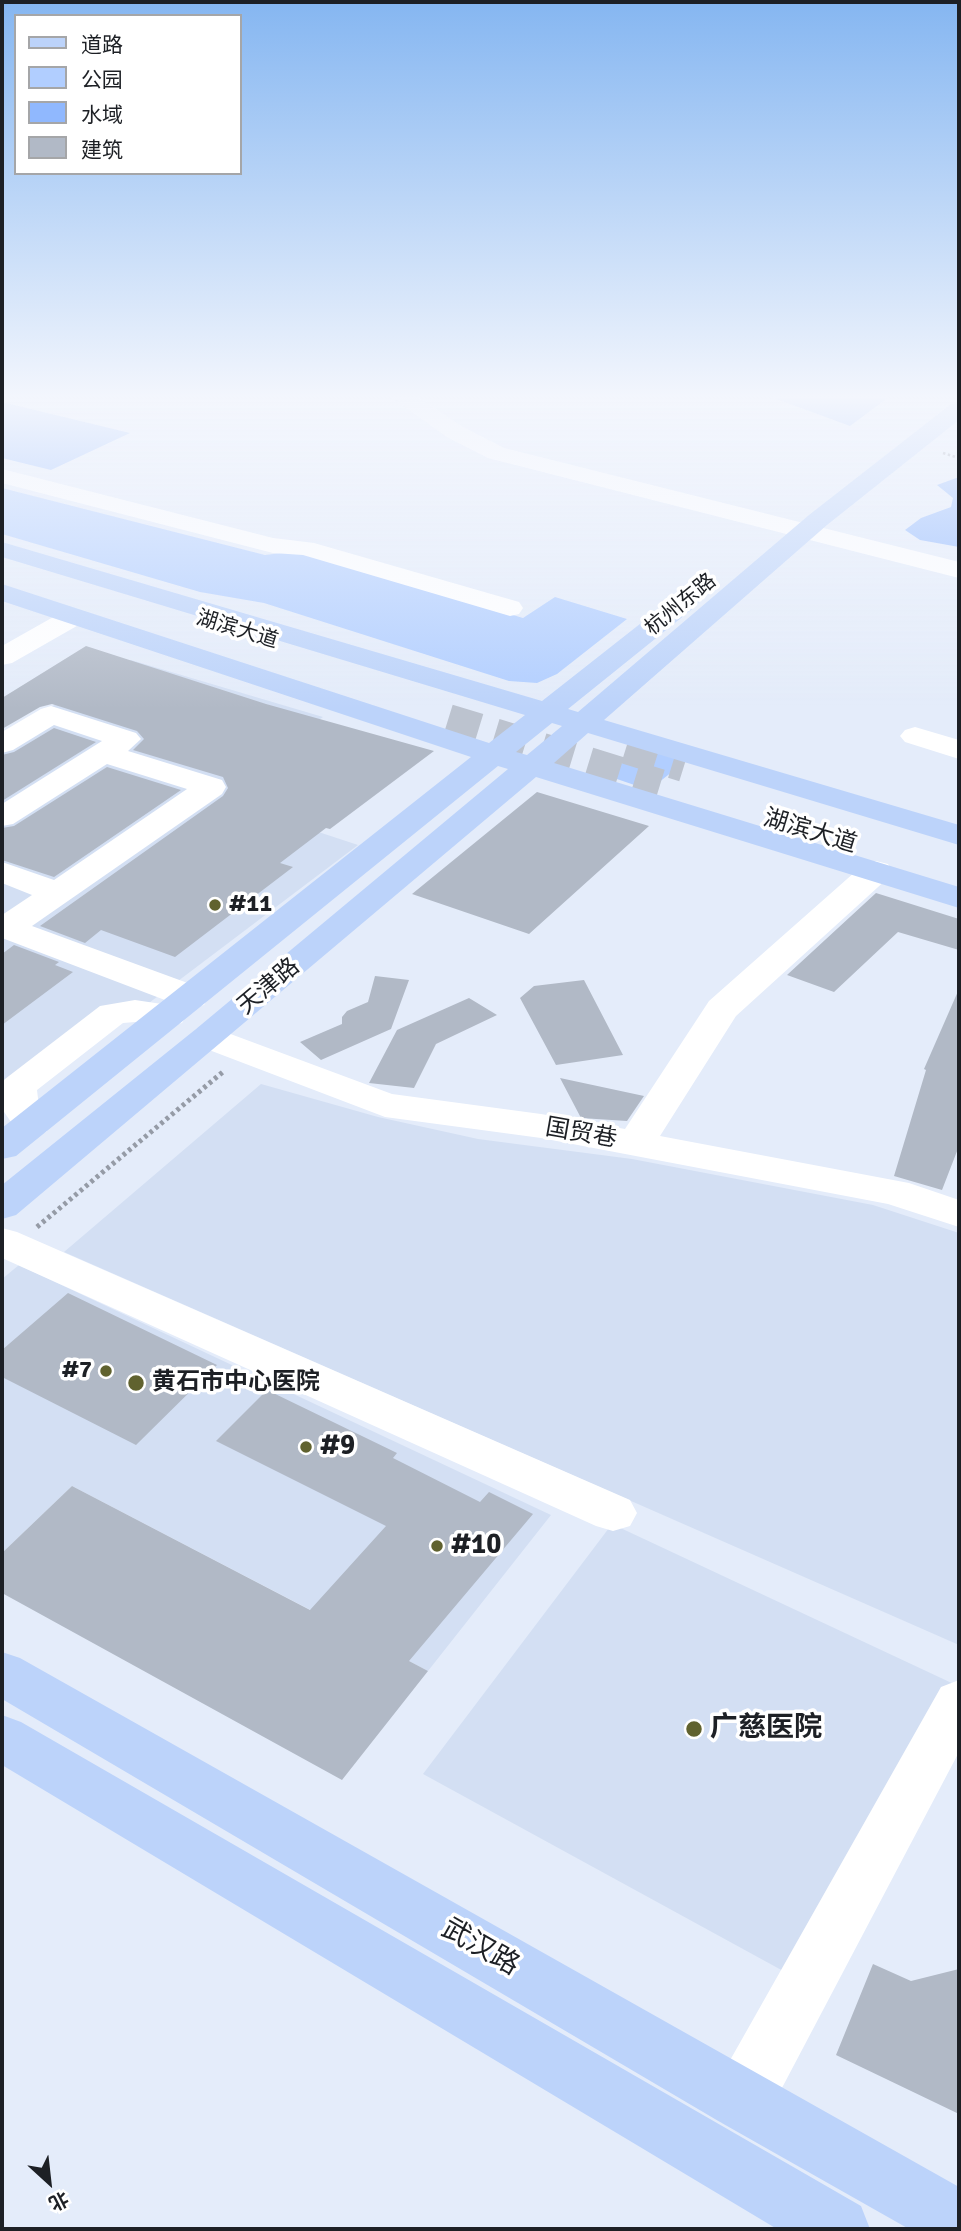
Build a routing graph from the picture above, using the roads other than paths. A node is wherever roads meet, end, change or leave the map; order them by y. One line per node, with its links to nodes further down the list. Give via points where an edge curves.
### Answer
1 (103, 501): 11 (street, via 273,545 305,548)
2 (688, 501): 5 (street)
3 (827, 501): 5 (main road, 杭州东路)
4 (833, 501): 5 (main road, 杭州东路)
5 (796, 528): 8 (street); 15 (main road, 杭州东路, via 734,562); 17 (main road, 杭州东路)
6 (2, 549): 15 (main road)
7 (2, 557): 14 (main road, 湖滨大道)
8 (959, 570)
9 (2, 578): 16 (main road, 湖滨大道)
10 (2, 592): 12 (main road)
11 (510, 608)
12 (73, 617): 13 (street); 22 (main road)
13 (2, 657)
14 (473, 702)
15 (548, 713): 17 (main road); 22 (main road, 杭州东路)
16 (448, 720)
17 (583, 723): 23 (main road, 杭州东路); 25 (main road)
18 (915, 736): 20 (street)
19 (2, 744): 21 (street, via 51,715 126,739)
20 (959, 750)
21 (104, 753): 24 (street); 30 (street, via 211,788)
22 (497, 754): 23 (main road); 32 (main road, 天津路)
23 (534, 765): 28 (main road); 33 (main road, 天津路)
24 (2, 817)
25 (959, 835)
26 (959, 850): 29 (main road, 湖滨大道, via 672,776)
27 (2, 872): 30 (street)
28 (876, 872): 31 (main road); 35 (street, via 722,1009)
29 (959, 878)
30 (58, 893): 32 (street, via 6,928)
31 (959, 898)
32 (180, 1006): 34 (street, via 113,1014 34,1073 18,1087 20,1108)
33 (209, 1037): 35 (street, 国贸巷, via 384,1105); 38 (main road, 天津路)
34 (32, 1124): 36 (main road)
35 (635, 1144): 37 (street, 国贸巷)
36 (2, 1147)
37 (957, 1207)
38 (5, 1231): 39 (street)
39 (612, 1513)
40 (2, 1673): 43 (main road, 武汉路)
41 (959, 1702): 43 (street)
42 (2, 1738): 45 (main road)
43 (742, 2100): 44 (main road, 武汉路)
44 (959, 2221)
45 (838, 2229)

